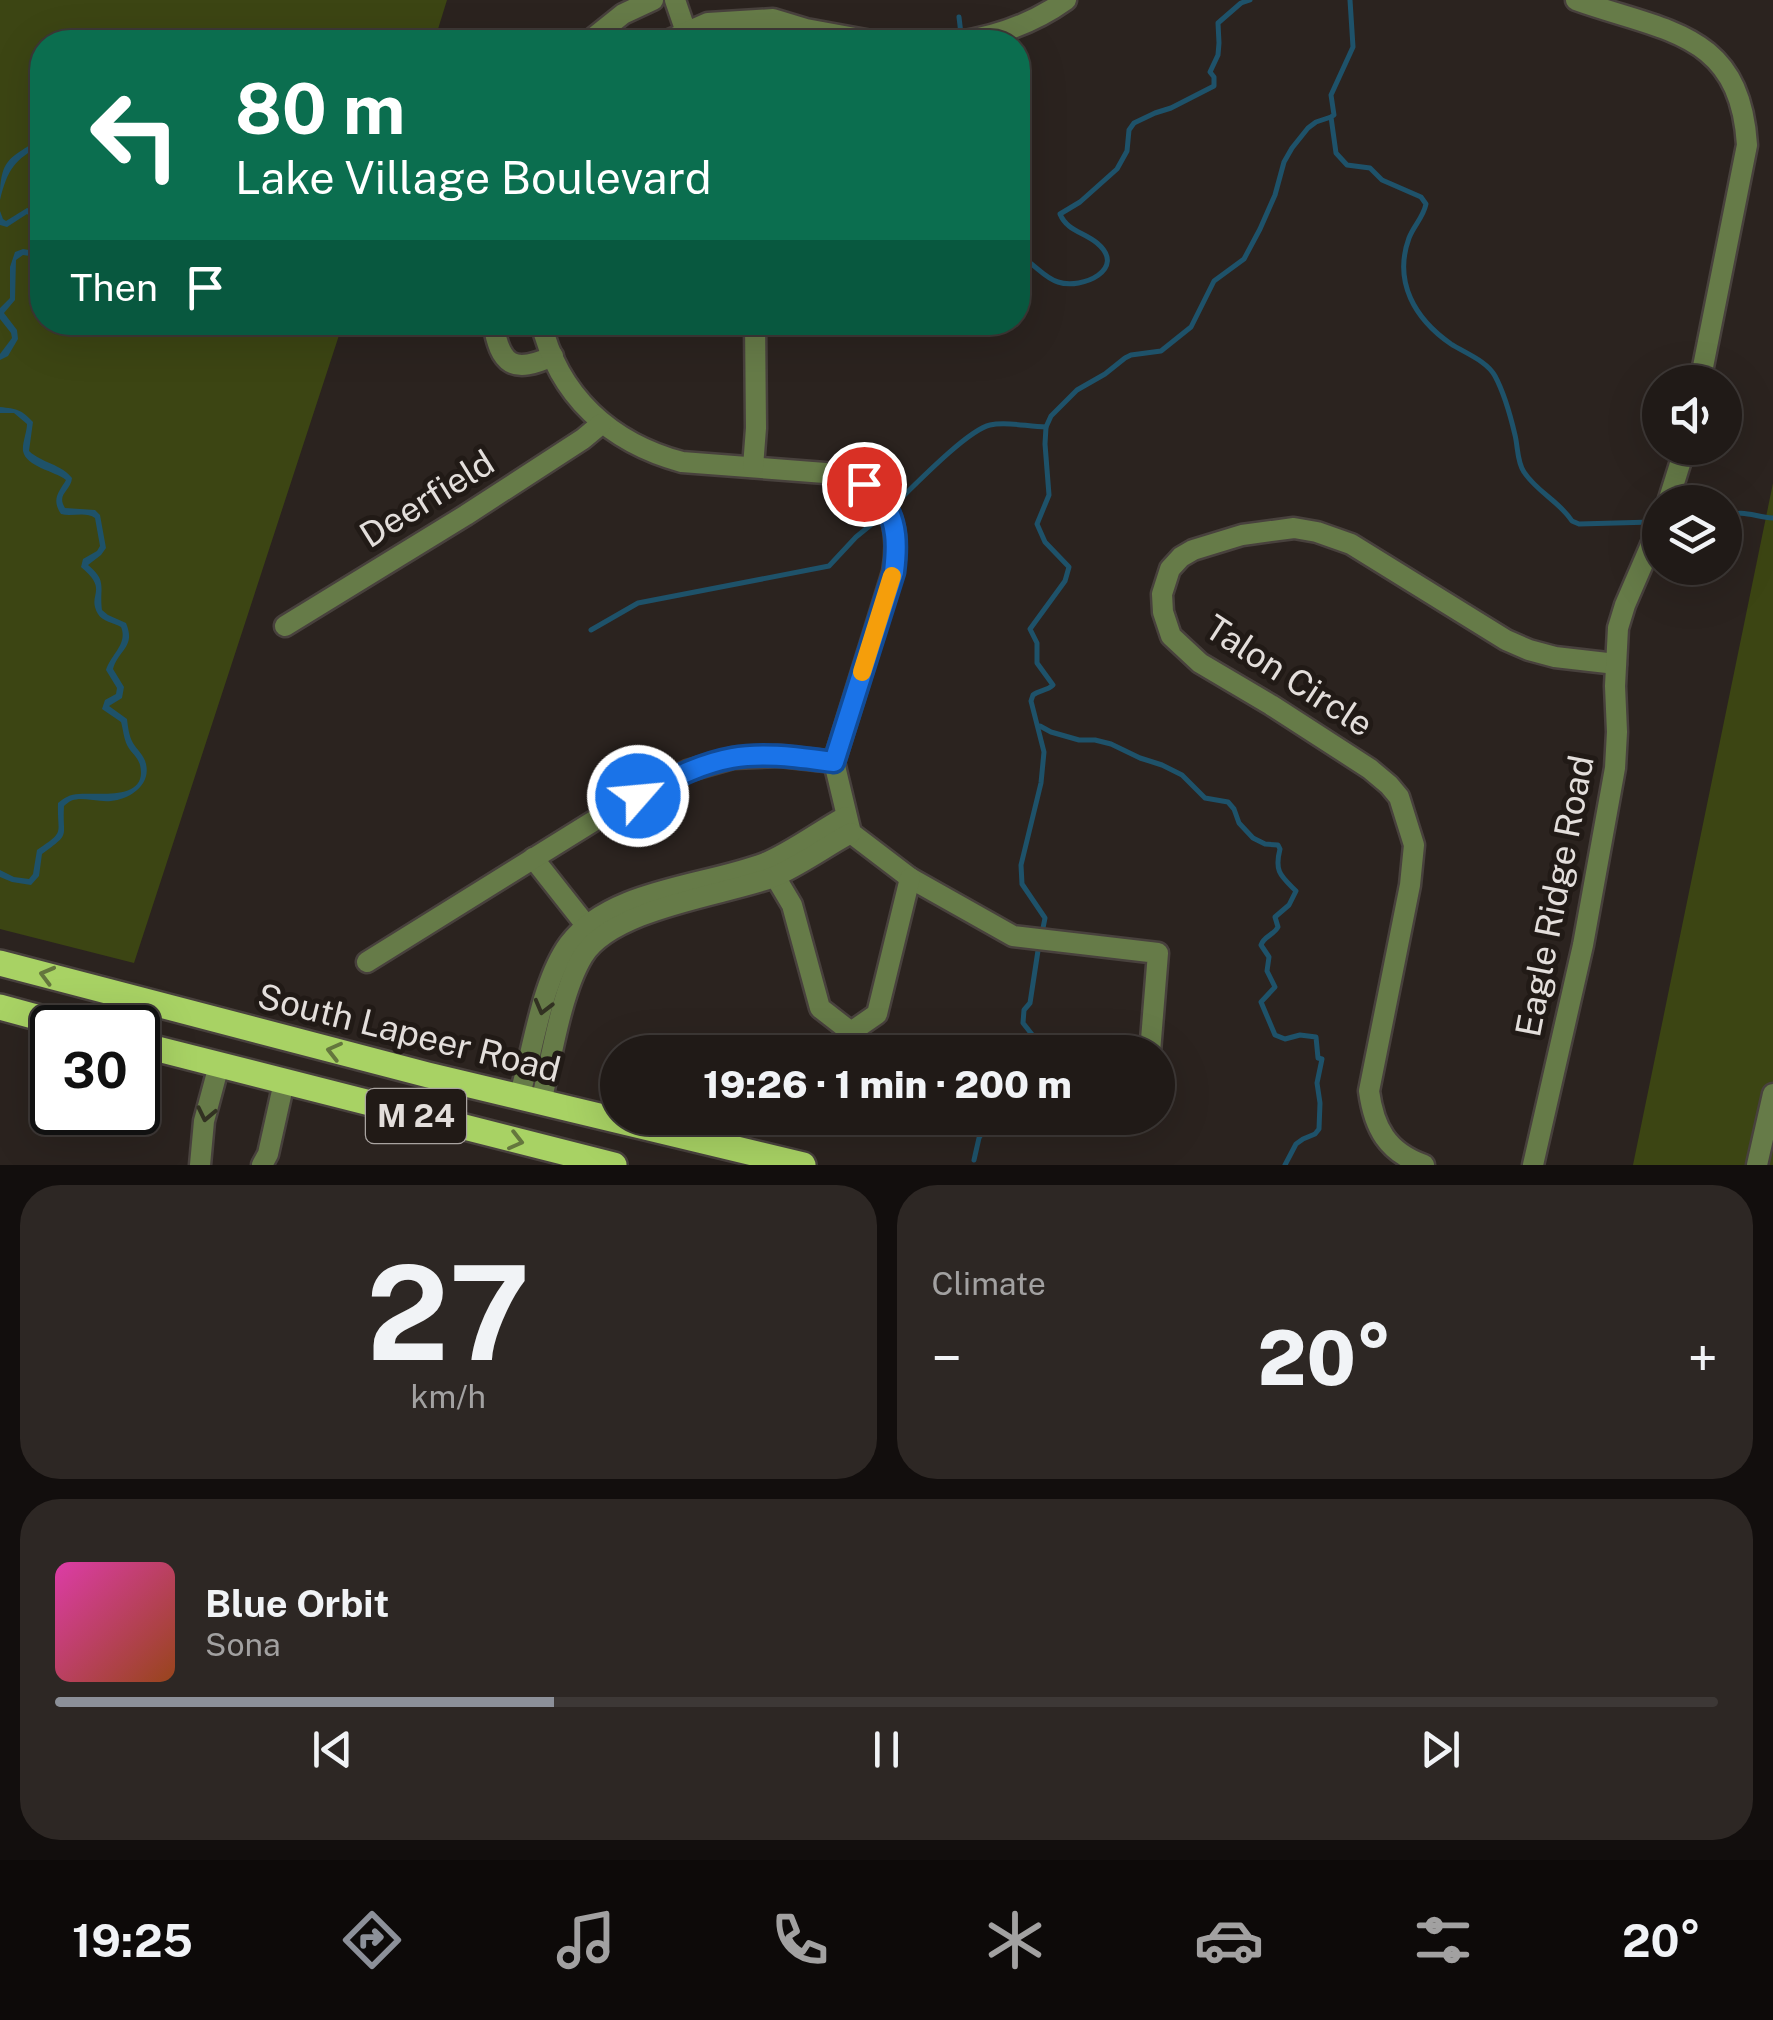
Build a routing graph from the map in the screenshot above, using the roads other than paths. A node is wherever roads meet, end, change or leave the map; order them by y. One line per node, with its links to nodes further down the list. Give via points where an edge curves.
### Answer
1 (654, 0): 7 (street)
2 (675, 0): 8 (street)
3 (1066, 0): 5 (street)
4 (1576, 0): 16 (street, via 1690,40 1737,90 1747,146)
5 (1039, 8): 11 (street)
6 (771, 9): 9 (street); 10 (street)
7 (603, 30)
8 (685, 30)
9 (691, 30)
10 (816, 30)
11 (998, 30)
12 (496, 335): 15 (street, via 499,350 522,367)
13 (546, 335): 15 (street)
14 (755, 335): 18 (street)
15 (553, 356): 17 (street)
16 (1703, 365)
17 (601, 424): 18 (street, via 658,456); 20 (street, Deerfield)
18 (753, 467): 22 (street, via 826,473 864,484 893,524 894,572)
19 (1642, 565): 21 (street, Eagle Ridge Road, via 1618,628)
20 (285, 626)
21 (1616, 664): 45 (street, Talon Circle, via 1555,658 1506,640 1351,544 1318,532 1272,530 1214,542 1170,569 1162,594 1171,636 1200,663 1370,769 1399,798 1414,845 1369,1091 1379,1130 1400,1154); 46 (street, Eagle Ridge Road, via 1608,814)
22 (834, 762): 23 (street); 24 (street, via 733,758 687,771)
23 (848, 825): 25 (street); 26 (street)
24 (533, 858): 27 (street); 28 (street)
25 (770, 869): 26 (street, via 792,905 820,1008 852,1032 877,1014); 27 (street)
26 (910, 878): 33 (street, via 1013,936 1158,953)
27 (592, 933): 39 (street)
28 (366, 962)
29 (0, 963): 32 (main road, South Lapeer Road / M 24, one-way to 29)
30 (0, 1007): 31 (main road)
31 (30, 1015)
32 (229, 1024): 35 (main road, via 224,1048); 36 (main road, South Lapeer Road / M 24, one-way to 32)
33 (1151, 1035)
34 (160, 1050): 35 (main road, M 24)
35 (211, 1063): 37 (main road, M 24); 41 (street, one-way to 41)
36 (428, 1075): 39 (main road, South Lapeer Road / M 24); 40 (main road, via 406,1090)
37 (284, 1082): 40 (main road, M 24); 42 (street)
38 (1773, 1094): 47 (street)
39 (530, 1100): 44 (main road, South Lapeer Road / M 24)
40 (402, 1113): 43 (main road, M 24, one-way to 43)
41 (200, 1165)
42 (262, 1165)
43 (614, 1165)
44 (804, 1165)
45 (1424, 1165)
46 (1533, 1165)
47 (1758, 1165)

